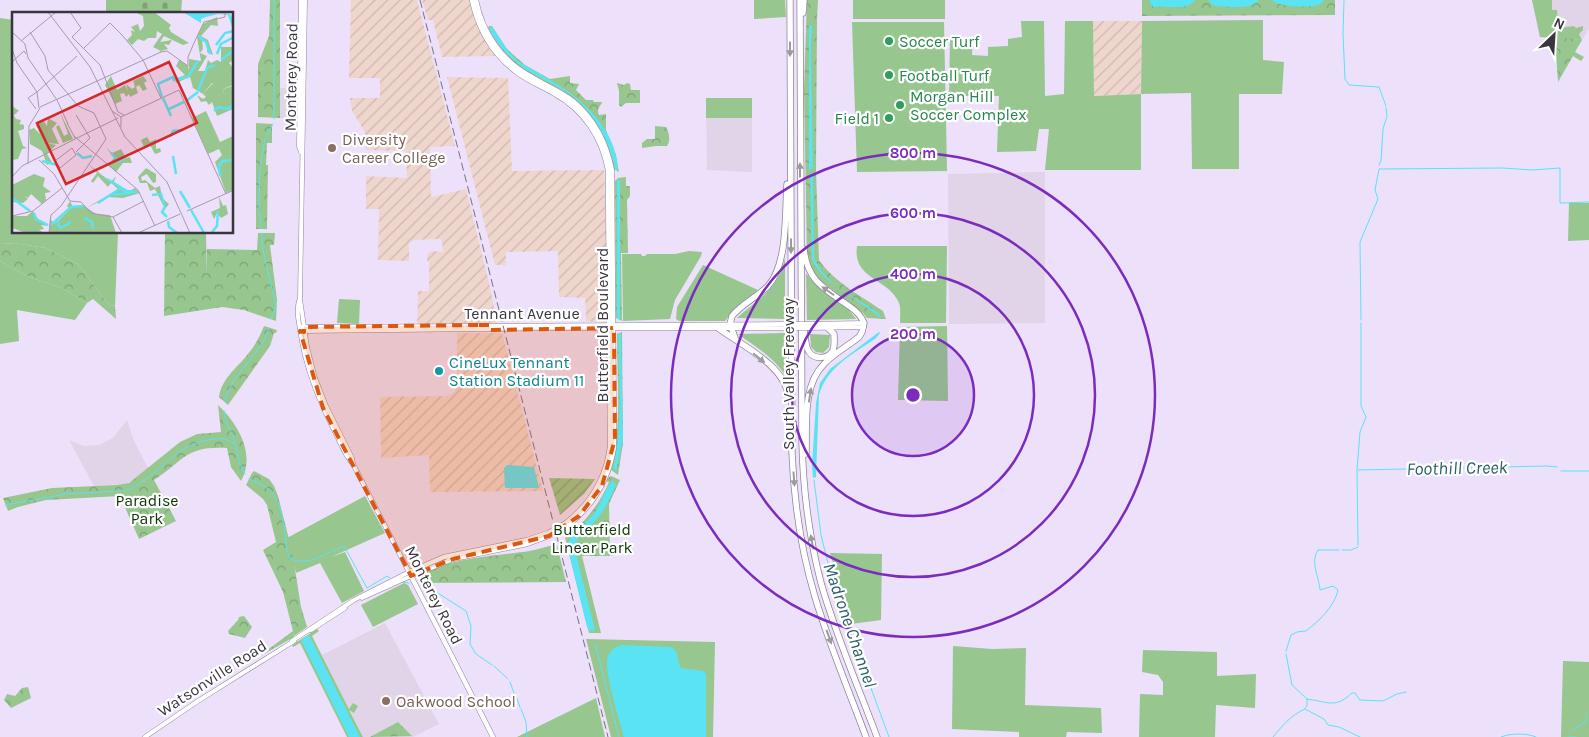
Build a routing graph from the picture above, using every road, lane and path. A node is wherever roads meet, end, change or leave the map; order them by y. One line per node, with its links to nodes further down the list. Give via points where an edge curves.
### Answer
1 (303, 0): 6 (main road, Monterey Road); 7 (main road, Monterey Road)
2 (474, 0): 17 (main road, Butterfield Boulevard, via 482,30 499,56 522,76 570,103 588,122 601,144 609,178)
3 (790, 0): 10 (highway, South Valley Freeway, one-way to 10)
4 (800, 0): 8 (highway, South Valley Freeway)
5 (804, 0): 8 (highway)
6 (300, 20): 7 (main road); 9 (main road, Monterey Road)
7 (304, 24): 9 (main road, Monterey Road)
8 (800, 35): 11 (highway, South Valley Freeway, one-way to 8)
9 (301, 154): 21 (main road, Monterey Road)
10 (790, 161): 14 (highway, via 779,268 768,285 736,312); 23 (highway, South Valley Freeway, one-way to 23)
11 (800, 201): 12 (highway, South Valley Freeway); 13 (highway, one-way to 11, via 857,312 819,285 810,274 805,260)
12 (801, 301): 20 (highway, via 807,348 815,357 827,356 833,350 834,334); 24 (highway, South Valley Freeway)
13 (864, 325): 15 (main road, Tennant Avenue); 20 (main road, Tennant Avenue); 24 (highway, one-way to 13, via 808,401 813,380 827,361 859,337)
14 (730, 326): 15 (main road, Tennant Avenue, bridge); 17 (main road, Tennant Avenue); 19 (main road, Tennant Avenue); 22 (highway)
15 (808, 326): 20 (main road, Tennant Avenue)
16 (491, 327): 18 (main road, Tennant Avenue); 18 (main road, Tennant Avenue, via 504,325); 21 (main road, Tennant Avenue); 21 (main road, Tennant Avenue, via 484,330)
17 (612, 327): 18 (main road, Tennant Avenue); 19 (main road, Tennant Avenue); 25 (main road, Butterfield Boulevard, bridge, via 611,439 608,460 592,496 566,524 549,535 444,557)
18 (513, 328)
19 (718, 328): 22 (highway)
20 (828, 328)
21 (302, 329): 25 (main road, Monterey Road, via 317,384 328,410)
22 (735, 338): 23 (highway, one-way to 23, via 774,369 785,383)
23 (792, 453): 28 (highway, South Valley Freeway, one-way to 28, via 798,519 810,578)
24 (804, 479): 29 (highway, South Valley Freeway, one-way to 24, via 824,594 811,538)
25 (410, 574): 26 (main road, Watsonville Road, via 306,632); 27 (main road, Monterey Road)
26 (145, 737)
27 (493, 737)
28 (866, 737)
29 (877, 737)

